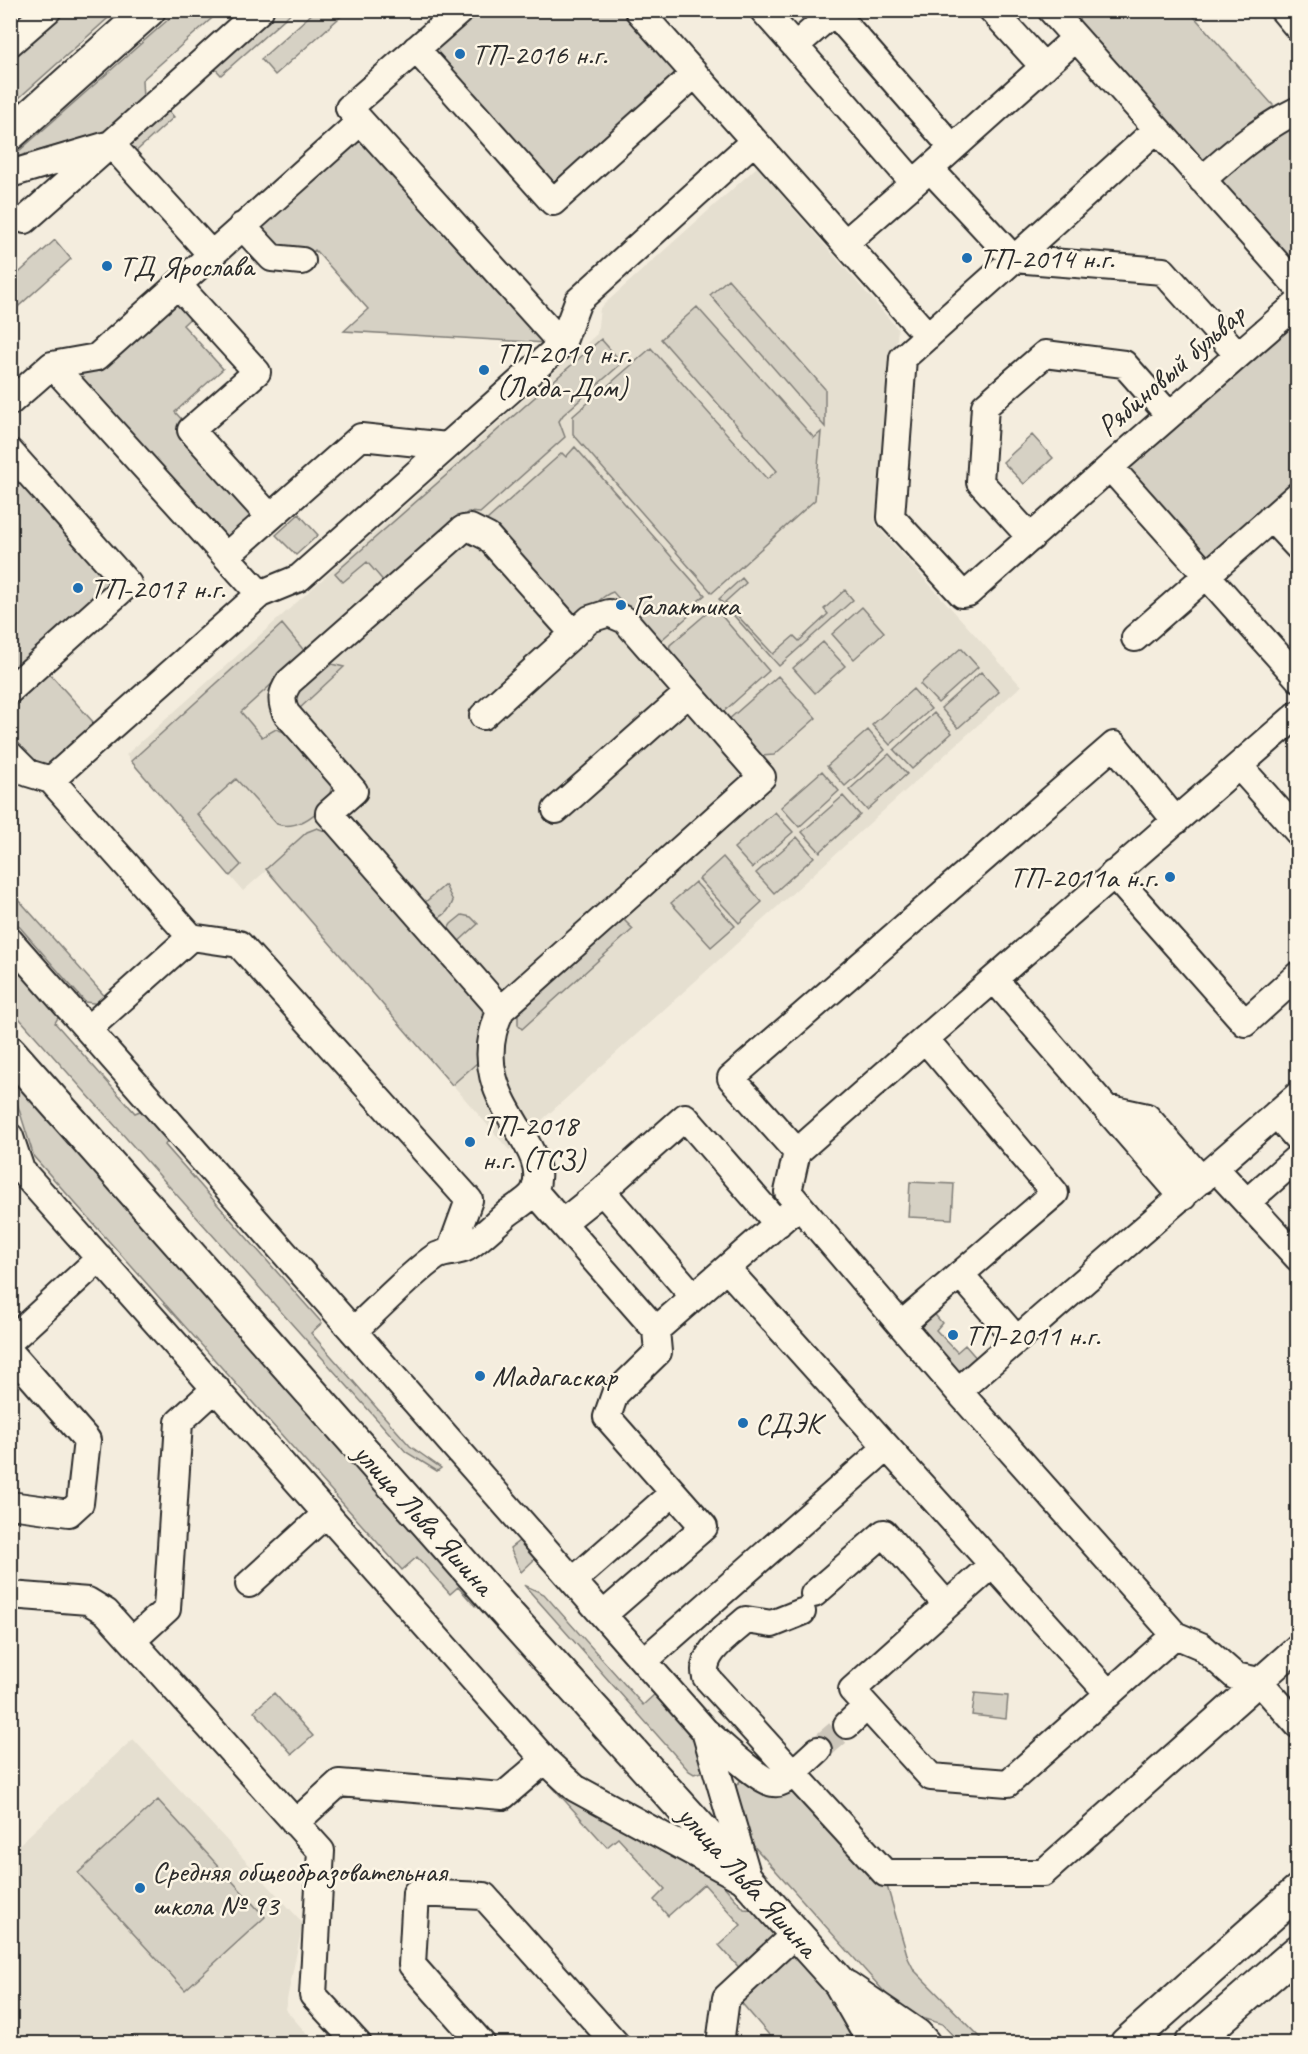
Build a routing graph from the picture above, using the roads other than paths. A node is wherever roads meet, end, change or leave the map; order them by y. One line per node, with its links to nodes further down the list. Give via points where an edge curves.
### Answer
1 (48, 10): 12 (street)
2 (149, 10): 20 (main road)
3 (260, 10): 22 (street)
4 (461, 10): 14 (street)
5 (638, 10): 16 (street)
6 (763, 10): 13 (street)
7 (992, 10): 15 (street)
8 (1052, 10): 11 (street)
9 (1283, 10): 10 (street)
10 (1298, 28)
11 (1076, 38): 15 (street); 19 (street)
12 (10, 43)
13 (795, 46): 23 (street, via 834,12); 25 (street)
14 (416, 49): 16 (street, via 553,202); 18 (street, via 349,108)
15 (1044, 67): 23 (street)
16 (695, 74): 21 (street)
17 (1293, 120): 26 (street, via 1232,153)
18 (360, 122): 28 (street); 37 (street)
19 (1157, 129): 26 (street); 31 (street)
20 (10, 134)
21 (754, 141): 29 (street); 37 (street, via 578,301)
22 (111, 144): 24 (street); 27 (street); 30 (street)
23 (953, 148): 25 (street)
24 (10, 174)
25 (922, 176): 29 (street); 31 (street)
26 (1202, 180): 34 (street)
27 (25, 220)
28 (242, 226): 30 (street); 32 (street, via 272,258)
29 (845, 243): 36 (street)
30 (210, 253): 33 (street)
31 (1014, 259): 36 (street); 38 (street, via 1163,271)
32 (302, 261)
33 (178, 285): 39 (street, via 97,357); 46 (street, via 256,372 191,430)
34 (1298, 287)
35 (1298, 303): 38 (street, Рябиновый бульвар)
36 (928, 336): 48 (street, via 903,358 891,517 962,594 968,593)
37 (562, 344): 42 (street)
38 (1238, 355): 41 (street, Рябиновый бульвар)
39 (52, 365): 40 (street); 50 (street)
40 (10, 402)
41 (1169, 415): 44 (street, Рябиновый бульвар); 48 (street, via 1124,364 1045,354 985,406 980,482)
42 (447, 446): 46 (street, via 361,436); 52 (street, via 299,578)
43 (10, 452): 56 (street, via 128,584)
44 (1110, 467): 48 (street); 51 (street, Рябиновый бульвар)
45 (1298, 495): 47 (street)
46 (270, 517): 50 (street)
47 (1271, 518): 49 (street); 51 (street)
48 (1031, 538)
49 (1298, 547)
50 (226, 556): 52 (street)
51 (1206, 576): 54 (street); 55 (street, Рябиновый бульвар)
52 (260, 594): 61 (street)
53 (574, 634): 57 (street, via 599,614 617,615); 59 (street); 70 (street, via 488,537 470,528 289,681 282,692 281,703 286,712 354,791 329,813)
54 (1134, 638)
55 (1298, 678)
56 (10, 690)
57 (688, 693): 62 (street); 70 (street, via 762,777)
58 (1298, 714): 60 (street)
59 (483, 716)
60 (1239, 766): 63 (street); 64 (street)
61 (25, 774): 66 (street)
62 (556, 810)
63 (1176, 821): 65 (street); 79 (street, via 1114,745 740,1070 731,1078)
64 (1298, 832)
65 (1113, 874): 68 (street, via 1245,1023); 69 (street)
66 (191, 937): 71 (street); 89 (street, via 239,944 469,1200)
67 (10, 941): 71 (street)
68 (1298, 975)
69 (994, 979): 72 (street); 75 (street)
70 (501, 1010): 83 (street, via 492,1029 491,1077 536,1160)
71 (88, 1029): 97 (street)
72 (925, 1039): 79 (street); 93 (street, via 1055,1193)
73 (10, 1052): 127 (main road, улица Льва Яшина)
74 (1298, 1095): 76 (street)
75 (1106, 1108): 81 (street, via 1147,1117); 84 (street)
76 (1276, 1114): 78 (street); 81 (street)
77 (10, 1137): 90 (street, via 21,1170)
78 (1298, 1139)
79 (797, 1152): 86 (street, via 788,1192)
80 (1298, 1157): 85 (street)
81 (1209, 1174): 84 (street); 85 (street)
82 (602, 1191): 87 (street); 88 (street, via 685,1117); 94 (street)
83 (535, 1192): 87 (street); 89 (street, via 465,1249)
84 (1183, 1197): 98 (street)
85 (1247, 1202): 91 (street)
86 (799, 1205): 88 (street); 95 (street)
87 (562, 1223): 96 (street)
88 (778, 1224): 92 (street)
89 (450, 1252): 97 (street, via 437,1256)
90 (100, 1258): 99 (street); 101 (street)
91 (1298, 1258)
92 (727, 1269): 94 (street); 103 (street)
93 (960, 1274): 95 (street); 98 (street)
94 (694, 1297): 96 (street)
95 (901, 1325): 102 (street)
96 (656, 1330): 104 (street, via 658,1352 615,1394 606,1417)
97 (353, 1331): 108 (street)
98 (1017, 1340): 102 (street)
99 (10, 1341)
100 (10, 1352): 105 (street, via 87,1440 80,1503 69,1513)
101 (216, 1388): 106 (street); 114 (street, via 179,1422 167,1609)
102 (958, 1391): 113 (street)
103 (887, 1447): 107 (street); 116 (street)
104 (674, 1493): 108 (street); 112 (street, via 704,1527)
105 (10, 1505)
106 (327, 1513): 109 (street); 124 (street)
107 (993, 1564): 111 (street); 118 (street)
108 (573, 1581): 112 (street)
109 (249, 1584)
110 (10, 1594): 114 (street, via 88,1601 106,1612)
111 (946, 1604): 119 (street, via 852,1690); 125 (street, via 884,1533 808,1603 772,1624 746,1620 706,1658 706,1677)
112 (603, 1615): 116 (street)
113 (1175, 1635): 117 (street, via 1201,1646 1236,1676); 118 (street)
114 (132, 1641): 126 (street)
115 (1298, 1647): 117 (street)
116 (644, 1661): 122 (street)
117 (1259, 1681): 121 (street); 125 (street, via 1043,1873 885,1873)
118 (1109, 1694): 119 (street, via 1008,1783 931,1777)
119 (866, 1707): 120 (street)
120 (847, 1725)
121 (1298, 1725)
122 (705, 1731): 125 (street, via 774,1784); 127 (street)
123 (818, 1750): 125 (street)
124 (545, 1760): 126 (street, via 503,1796 339,1783); 127 (street, via 575,1788)
125 (793, 1773)
126 (295, 1824): 132 (street, via 321,1851 313,1995)
127 (750, 1884): 129 (main road, улица Льва Яшина)
128 (1298, 1891): 138 (main road)
129 (795, 1934): 131 (main road, улица Льва Яшина); 135 (street, via 726,1998)
130 (1298, 1951): 139 (main road)
131 (840, 1983): 136 (main road, улица Льва Яшина); 137 (main road, улица Льва Яшина)
132 (358, 2043)
133 (482, 2043): 134 (street, via 412,1965 416,1893 484,1896)
134 (616, 2043)
135 (720, 2043)
136 (875, 2043)
137 (924, 2043)
138 (1126, 2043)
139 (1191, 2043)

